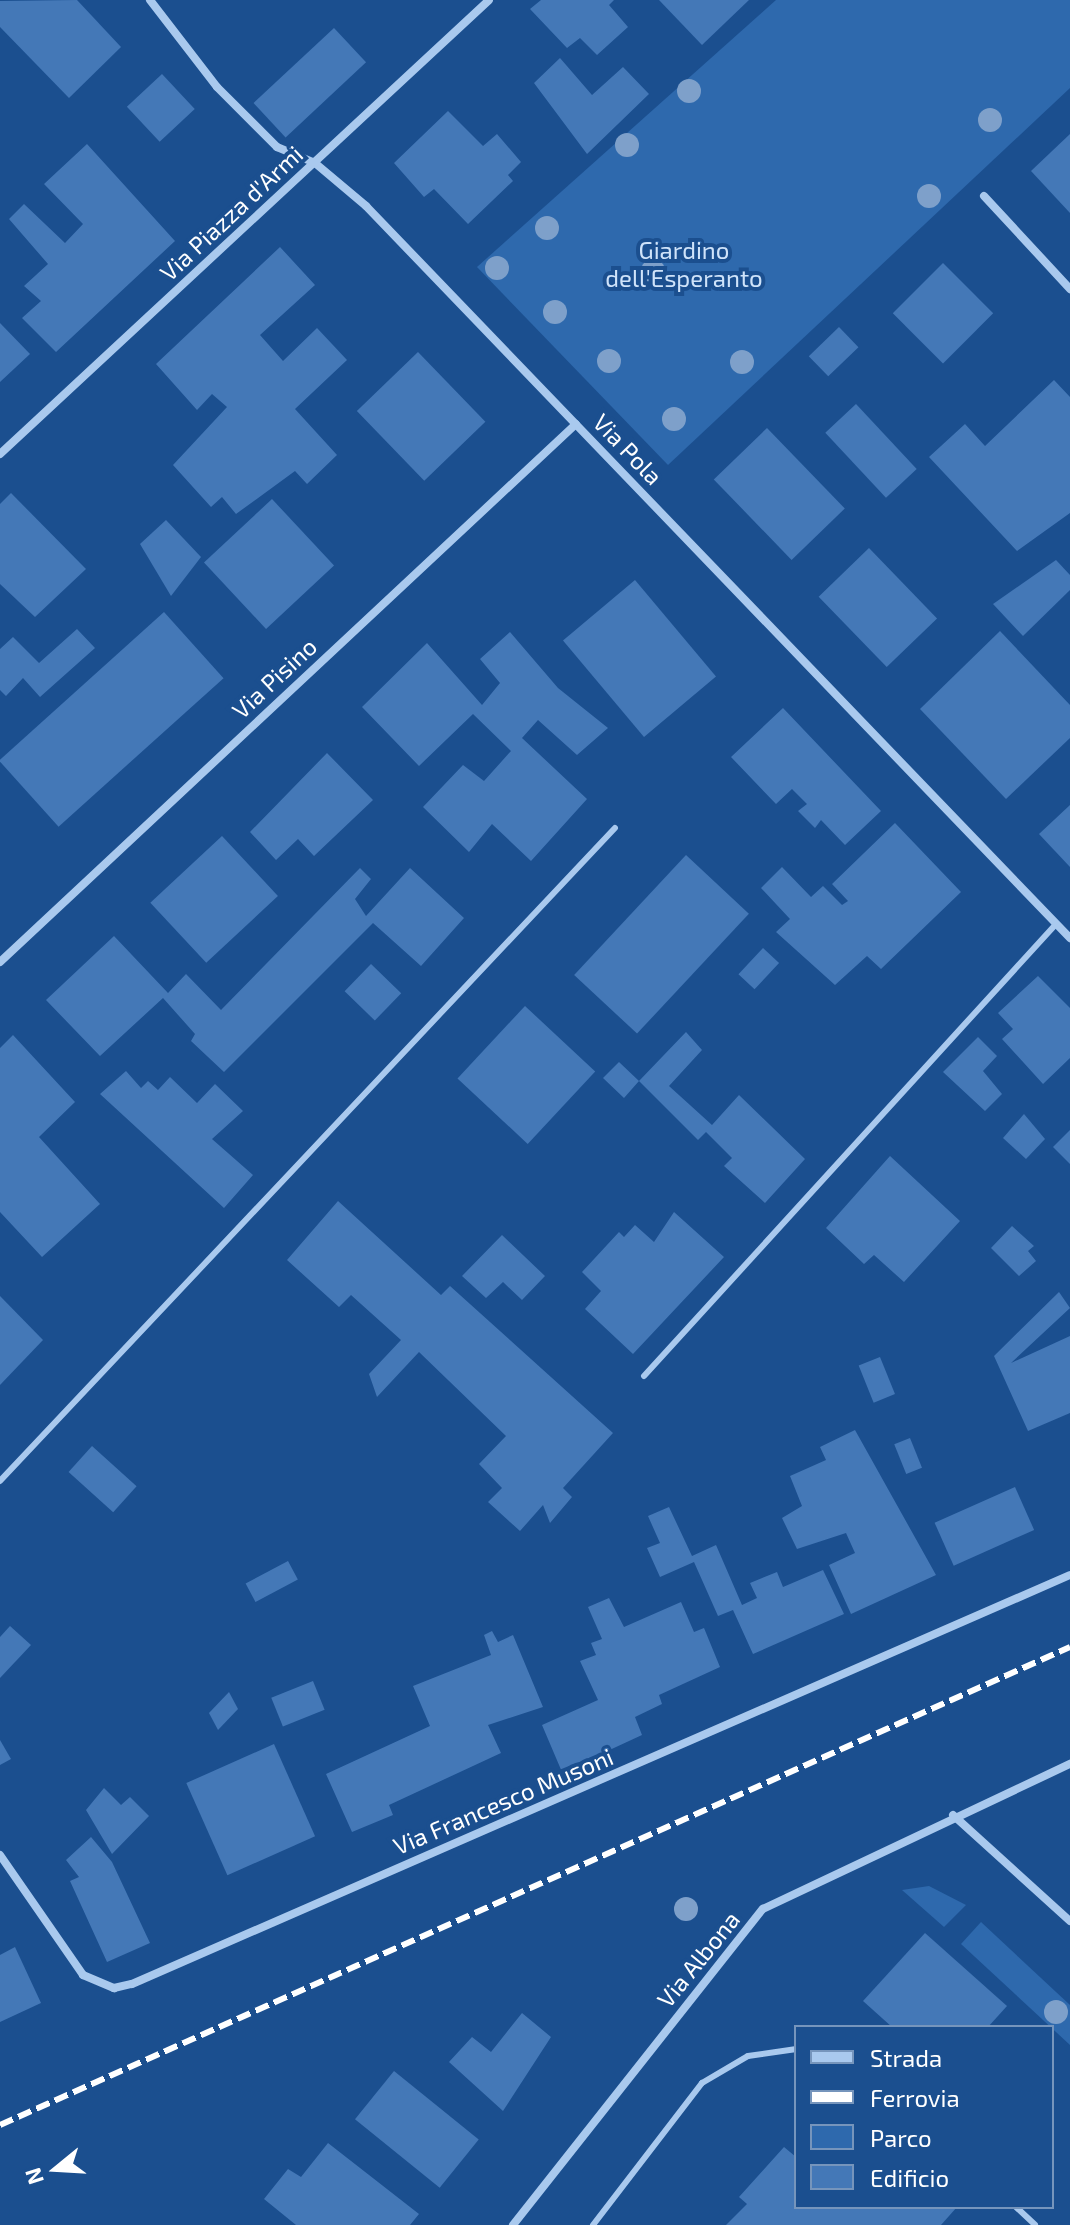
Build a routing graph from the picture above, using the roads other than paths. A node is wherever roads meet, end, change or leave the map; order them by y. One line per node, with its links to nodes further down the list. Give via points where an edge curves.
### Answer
1 (150, 0): 3 (street, Via Pola, via 237,107 277,147)
2 (489, 0): 3 (street, Via Piazza d'Armi)
3 (315, 163): 6 (street, Via Pola); 7 (street, Via Piazza d'Armi)
4 (984, 196): 5 (street)
5 (1070, 289)
6 (576, 424): 9 (street, Via Pola); 11 (street, Via Pisino)
7 (0, 454)
8 (615, 828): 13 (lane)
9 (1056, 924): 10 (street, Via Pola); 12 (lane)
10 (1070, 938)
11 (0, 962)
12 (644, 1376)
13 (0, 1481)
14 (1070, 1575): 17 (street, Via Francesco Musoni, via 132,1984 114,1988 83,1975)
15 (1070, 1764): 16 (street, Via Albona)
16 (953, 1815): 18 (street); 21 (street, Via Albona, via 763,1909)
17 (0, 1855)
18 (1070, 1921)
19 (794, 2049): 22 (lane, via 748,2056 702,2083)
20 (1018, 2209): 23 (lane)
21 (513, 2225)
22 (593, 2225)
23 (1035, 2225)

